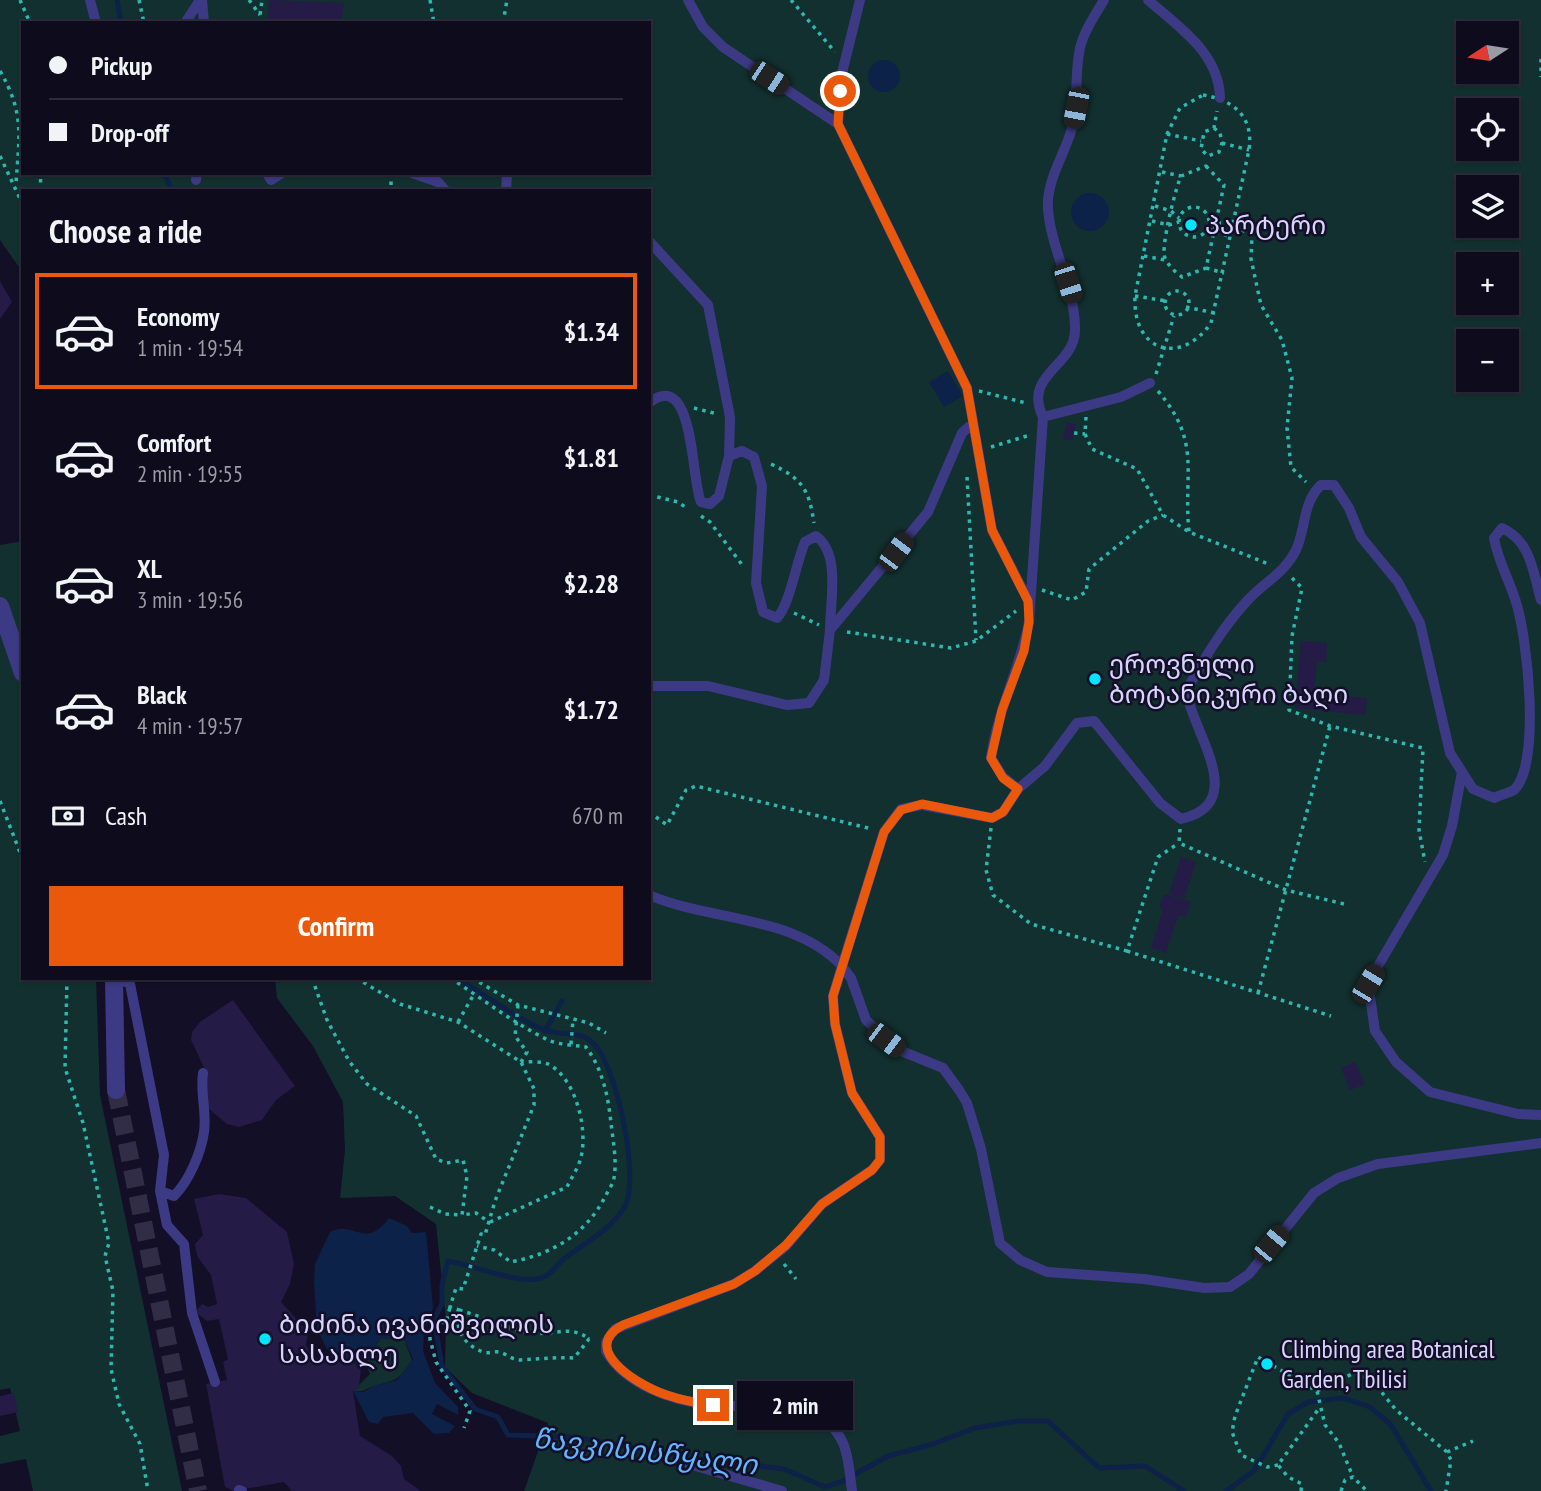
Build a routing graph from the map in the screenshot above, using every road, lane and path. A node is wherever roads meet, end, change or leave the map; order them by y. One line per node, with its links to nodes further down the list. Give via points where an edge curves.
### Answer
1 (20, 0): 15 (path)
2 (90, 0): 16 (lane)
3 (139, 0): 17 (path)
4 (201, 0): 18 (lane); 19 (lane)
5 (249, 0): 14 (path)
6 (262, 0): 14 (path)
7 (430, 0): 21 (path)
8 (507, 0): 22 (path)
9 (688, 0): 28 (lane, via 703,27 723,47)
10 (791, 0): 24 (path)
11 (860, 0): 24 (lane)
12 (1104, 0): 70 (lane, via 1080,47 1072,130 1052,180 1048,209 1073,299 1076,333 1037,390)
13 (1148, 0): 27 (lane, via 1211,58)
14 (260, 15): 20 (path)
15 (29, 21)
16 (95, 21)
17 (144, 21)
18 (186, 21)
19 (204, 21)
20 (259, 21)
21 (434, 21)
22 (503, 21)
23 (1541, 59): 26 (path)
24 (844, 63): 28 (lane)
25 (0, 71): 40 (path, via 20,115)
26 (1541, 77)
27 (1220, 98): 29 (path); 30 (path, via 1202,95 1187,102 1174,115); 33 (path, via 1246,121)
28 (838, 124): 68 (lane)
29 (1214, 128): 31 (path, via 1204,132); 32 (path)
30 (1167, 134): 31 (path); 37 (path)
31 (1201, 141): 35 (path)
32 (1222, 143): 33 (path); 35 (path, via 1219,152)
33 (1249, 150): 49 (path)
34 (0, 156): 40 (path)
35 (1208, 156): 36 (path)
36 (1206, 166): 39 (path); 47 (path, via 1224,185)
37 (1162, 172): 39 (path); 43 (path)
38 (418, 175): 41 (lane)
39 (1181, 176): 44 (path)
40 (16, 184): 42 (path)
41 (444, 189)
42 (21, 199)
43 (1155, 206): 44 (path); 46 (path)
44 (1171, 211): 45 (path); 50 (path)
45 (1179, 220): 48 (path, via 1186,209 1196,207 1205,211); 50 (path); 51 (path, via 1182,231 1191,237)
46 (1152, 221): 50 (path); 55 (path)
47 (1218, 221): 48 (path); 49 (path); 52 (path)
48 (1209, 223): 51 (path)
49 (1234, 224): 53 (path); 83 (path, via 1252,235 1251,259 1261,304 1282,340 1292,378 1287,428 1292,467)
50 (1169, 225): 56 (path)
51 (1208, 229): 52 (path)
52 (1215, 234): 53 (path); 57 (path)
53 (1231, 237): 58 (path)
54 (651, 243): 73 (lane, via 708,305)
55 (1143, 256): 56 (path); 61 (path)
56 (1166, 260): 59 (path)
57 (1206, 268): 58 (path); 59 (path)
58 (1224, 273): 64 (path)
59 (1182, 277): 60 (path)
60 (1179, 289): 62 (path, via 1169,293); 63 (path, via 1186,294)
61 (1135, 296): 62 (path); 66 (path, via 1140,331 1146,340)
62 (1167, 301): 65 (path, via 1167,310)
63 (1186, 307): 64 (path); 65 (path, via 1183,314)
64 (1215, 313): 66 (path, via 1194,342)
65 (1174, 316): 66 (path)
66 (1166, 349): 67 (path)
67 (1150, 383): 72 (lane); 86 (path, via 1185,430 1190,460 1186,489)
68 (967, 388): 70 (path); 75 (lane)
69 (651, 402): 71 (lane, via 668,396)
70 (1037, 404): 74 (lane)
71 (682, 406): 73 (path); 80 (lane, via 701,502 710,505 719,496)
72 (1087, 406): 74 (lane); 78 (path)
73 (730, 417): 80 (lane)
74 (1043, 417): 76 (lane)
75 (972, 424): 79 (lane); 94 (lane, via 962,433 928,512)
76 (1042, 432): 79 (path); 91 (lane)
77 (1074, 433): 78 (path)
78 (1085, 434): 85 (path, via 1091,449 1137,469)
79 (978, 451): 91 (lane, via 992,530)
80 (729, 457): 89 (lane, via 741,451 754,457 762,486)
81 (763, 461): 87 (path, via 787,471 809,492)
82 (967, 474): 95 (path)
83 (1313, 493): 88 (lane, via 1297,548); 99 (lane, via 1321,485 1334,485 1361,537 1398,582 1415,613 1450,753)
84 (651, 495): 89 (path, via 678,502 710,522)
85 (1163, 515): 86 (path); 91 (path, via 1148,521 1089,569 1087,592 1072,600 1040,589)
86 (1189, 532): 88 (path)
87 (816, 536): 93 (lane, via 804,542); 94 (lane, via 826,543 831,555)
88 (1284, 570): 98 (path, via 1302,588 1292,636 1289,710); 104 (lane, via 1249,598 1224,628 1186,691 1216,782 1208,807)
89 (756, 583): 93 (lane, via 763,612 777,618)
90 (1541, 600): 99 (lane, via 1526,548 1515,534 1502,528 1494,538 1498,562 1527,640 1535,714 1533,760 1516,789 1494,798 1473,789)
91 (1028, 601): 95 (path); 100 (lane, via 1024,651 1002,710 991,758 1003,778)
92 (0, 606): 96 (street)
93 (785, 609): 94 (path)
94 (830, 630): 95 (path, via 951,648); 97 (lane, via 824,680 808,703 787,705 708,686)
95 (976, 641)
96 (21, 667)
97 (651, 686)
98 (1330, 726): 108 (path, via 1423,748 1419,830); 109 (path)
99 (1462, 772): 108 (lane, via 1443,855)
100 (1018, 789): 103 (lane, via 1003,812); 104 (lane, via 1045,766 1077,723 1094,720 1138,779)
101 (0, 801): 107 (path)
102 (651, 813): 105 (path, via 667,825 686,790 696,786)
103 (992, 818): 105 (lane, via 922,804 901,810); 112 (path, via 986,870 993,895 1031,924)
104 (1181, 819): 106 (path)
105 (884, 832): 113 (lane)
106 (1180, 843): 109 (path); 112 (path, via 1158,857)
107 (21, 855)
108 (1428, 881): 133 (lane, via 1368,984 1375,1031 1396,1062 1430,1092 1518,1114)
109 (1286, 890): 111 (path); 122 (path)
110 (651, 896): 113 (lane, via 804,938)
111 (1344, 904)
112 (1127, 951): 122 (path)
113 (842, 966): 134 (lane, via 866,1020 900,1050 943,1068 959,1090 981,1149 1000,1243 1020,1260 1047,1272 1230,1287 1249,1274 1314,1193 1338,1178 1378,1164); 140 (lane, via 833,996 838,1036 852,1093 880,1137 880,1160 822,1204)
114 (67, 980): 157 (path, via 65,1068 83,1123 109,1243 105,1256 113,1291 111,1370 119,1404 140,1444)
115 (115, 980): 132 (street)
116 (120, 980): 135 (lane, via 130,984 164,1156)
117 (313, 980): 137 (path, via 327,1020 366,1084 416,1116 436,1159 447,1163 463,1160 467,1176)
118 (359, 980): 126 (path, via 400,1004)
119 (453, 980): 121 (path)
120 (476, 980): 123 (path)
121 (475, 993): 126 (path); 127 (path)
122 (1258, 993): 124 (path)
123 (518, 1004): 125 (path); 127 (path)
124 (1331, 1016)
125 (573, 1020): 128 (path); 129 (path)
126 (458, 1022): 130 (path)
127 (515, 1023): 129 (path, via 549,1041); 130 (path, via 515,1036 527,1052)
128 (606, 1033)
129 (571, 1044): 139 (path, via 586,1048 597,1063 608,1099 614,1179 597,1211 574,1237 536,1257 511,1262 494,1250)
130 (521, 1062): 138 (path, via 534,1089 534,1105); 138 (path, via 545,1062 557,1070 582,1122 581,1157 567,1187)
131 (203, 1073): 135 (lane, via 200,1146 185,1185 174,1196)
132 (116, 1090)
133 (1541, 1115)
134 (1541, 1143)
135 (160, 1191): 148 (lane, via 167,1225 184,1244 192,1313)
136 (430, 1207): 137 (path)
137 (462, 1215): 138 (path, via 476,1213)
138 (489, 1222): 139 (path)
139 (477, 1248): 142 (path, via 463,1289 456,1288)
140 (776, 1254): 141 (path); 147 (lane, via 734,1284 615,1329)
141 (796, 1279)
142 (450, 1307): 143 (path); 145 (path, via 446,1323)
143 (459, 1310): 146 (path, via 496,1326 535,1334 571,1329); 146 (path, via 456,1322 468,1343 485,1353 499,1352 517,1360 574,1358)
144 (430, 1320): 151 (path, via 436,1362 470,1410)
145 (442, 1322)
146 (589, 1339): 147 (path)
147 (606, 1342): 159 (lane, via 606,1351 622,1371 667,1396 730,1406 780,1404 805,1408 823,1418 838,1435)
148 (215, 1382)
149 (1317, 1392): 150 (path); 153 (path, via 1354,1373 1371,1379 1396,1410); 155 (path, via 1258,1357 1232,1432 1241,1455 1267,1466)
150 (1320, 1405): 155 (path); 156 (path, via 1325,1425 1339,1443)
151 (464, 1428)
152 (1473, 1441): 153 (path)
153 (1447, 1452): 163 (path, via 1451,1460)
154 (690, 1464): 158 (lane)
155 (1278, 1465): 160 (path, via 1301,1484)
156 (1353, 1477): 161 (path); 162 (path)
157 (148, 1491)
158 (782, 1491)
159 (852, 1491)
160 (1301, 1491)
161 (1340, 1491)
162 (1367, 1491)
163 (1446, 1491)

